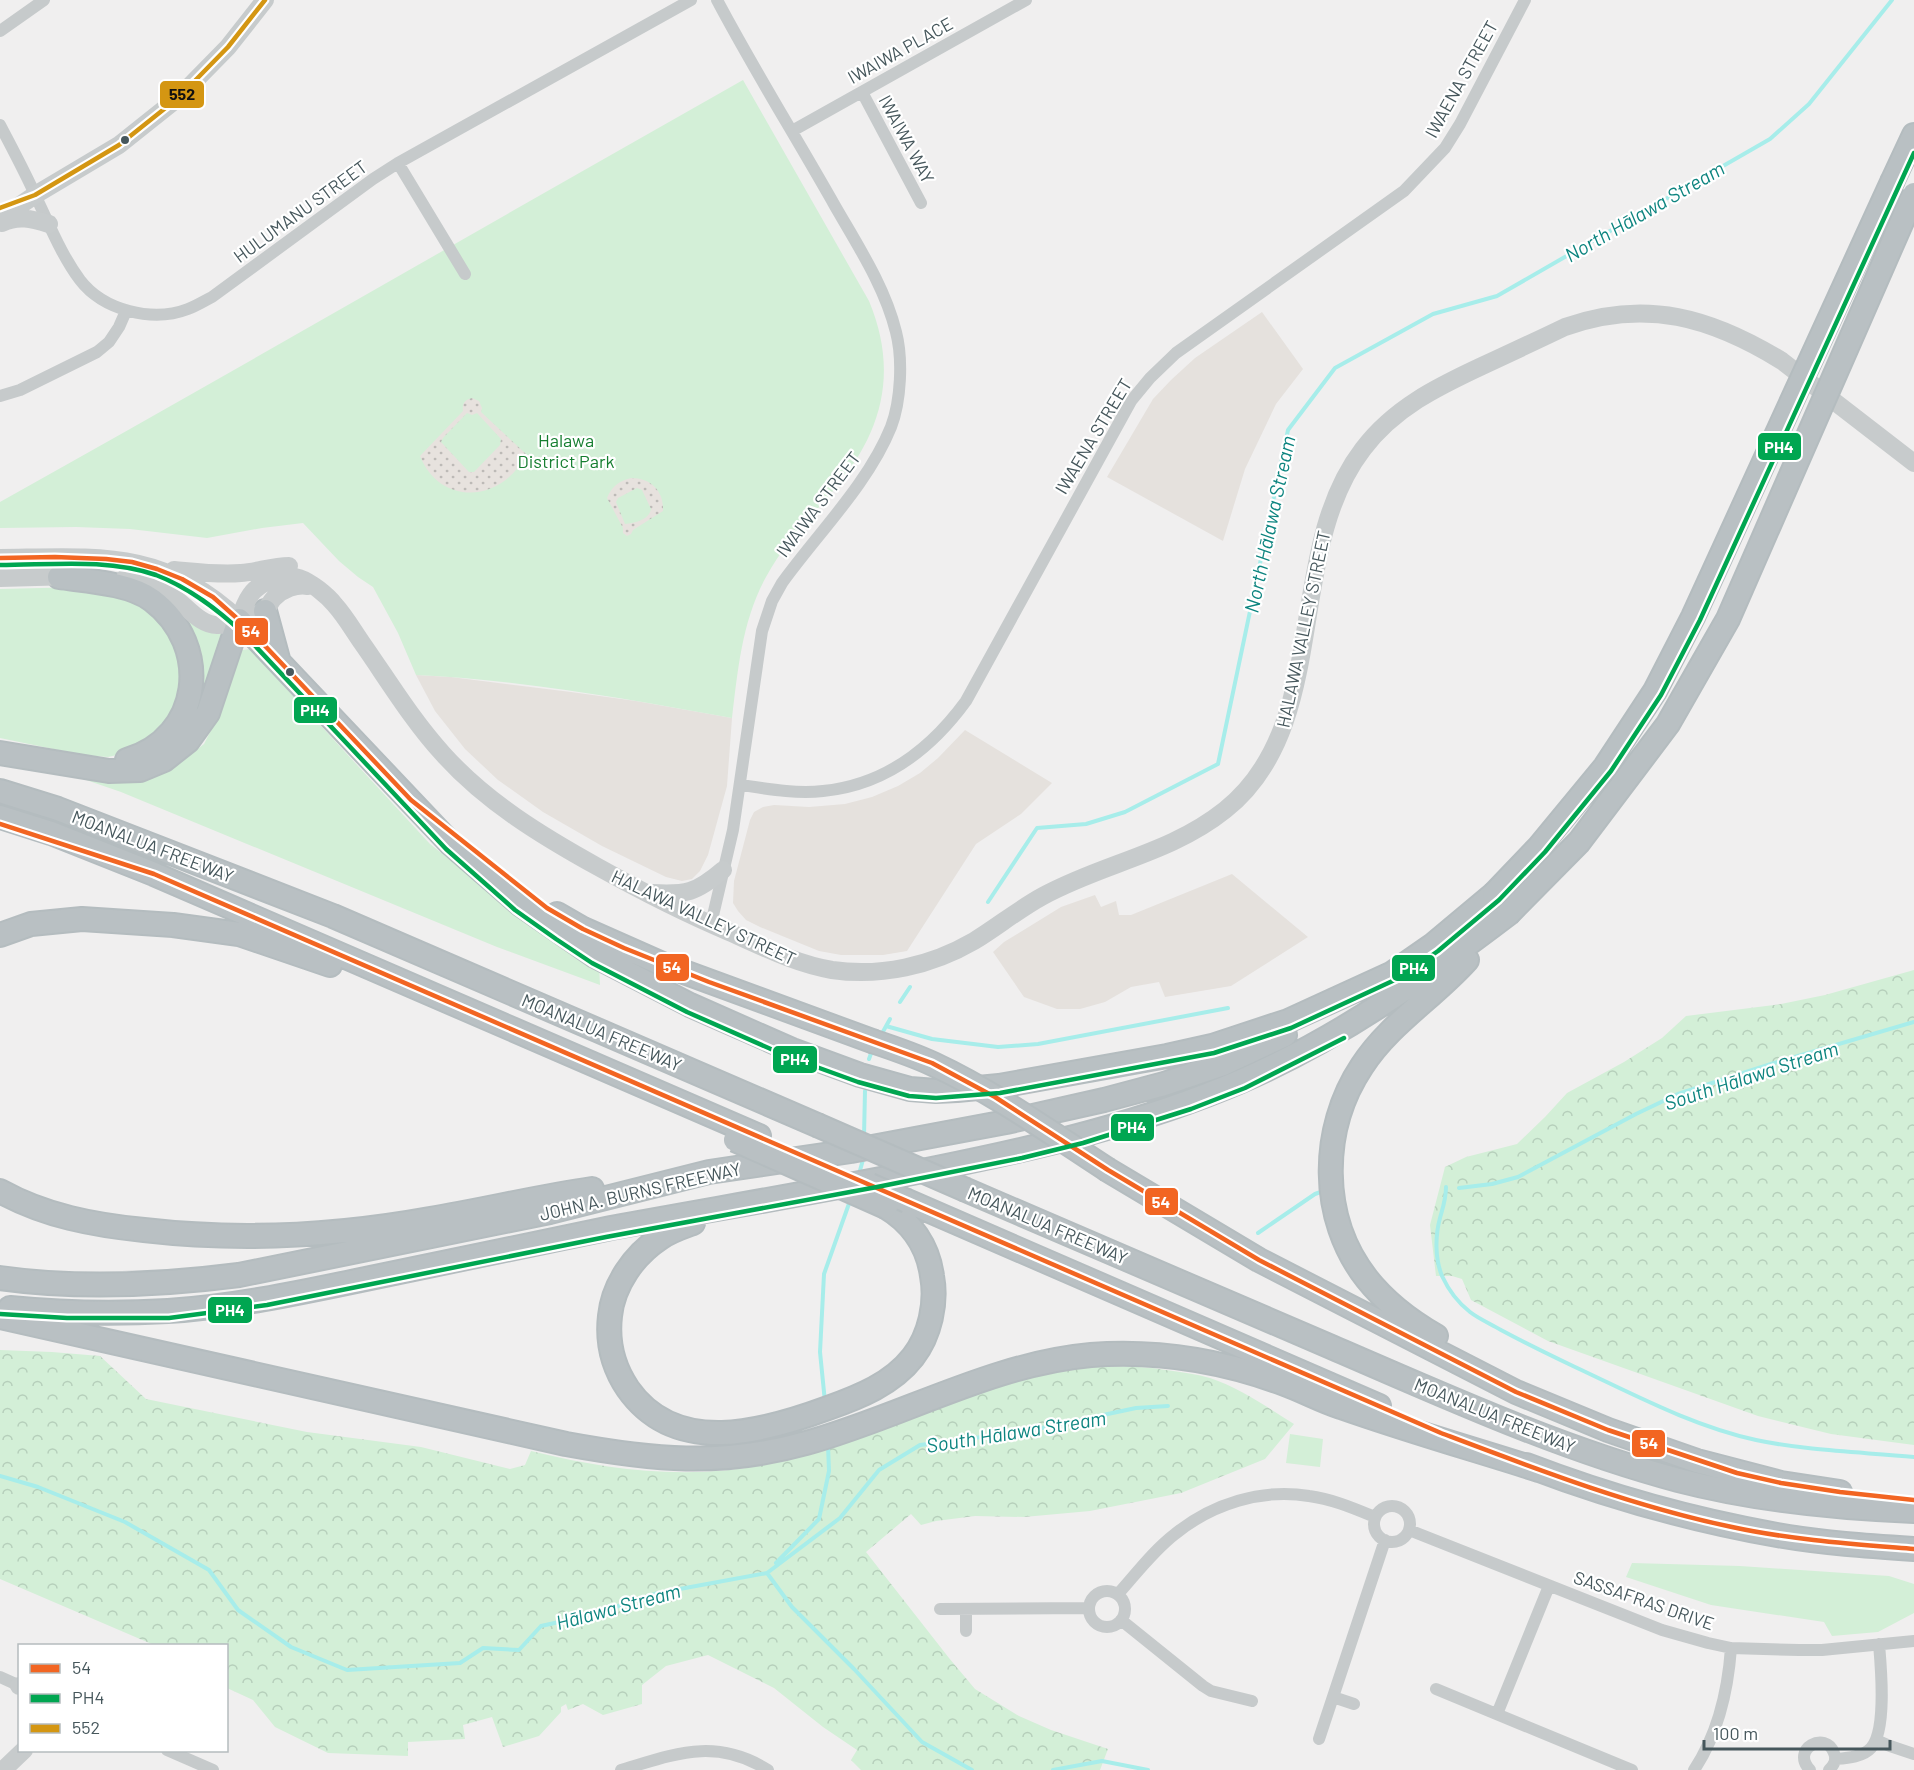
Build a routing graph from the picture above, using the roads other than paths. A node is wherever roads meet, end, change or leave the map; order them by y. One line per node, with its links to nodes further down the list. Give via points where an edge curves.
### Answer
1 (44, 0): 7 (street)
2 (265, 0): 14 (street, via 178,98 119,145)
3 (691, 0): 12 (street, HULUMANU STREET)
4 (717, 0): 10 (street, IWAIWA STREET)
5 (1026, 0): 8 (street, IWAIWA PLACE)
6 (1525, 0): 35 (street, IWAENA STREET, via 1460,124 1429,166 1404,191 1176,353 1131,401 966,700 941,732 901,765 852,786 791,792)
7 (0, 31)
8 (862, 92): 10 (street, IWAIWA PLACE); 15 (street, IWAIWA WAY)
9 (0, 125): 14 (street, HULUMANU STREET)
10 (792, 131): 35 (street, IWAIWA STREET, via 885,299 897,334 899,391 892,426 871,466 799,559 772,602 762,631)
11 (1914, 135): 47 (highway, JOHN A. BURNS FREEWAY, bridge, via 1693,617 1655,691 1605,767 1539,847 1494,894)
12 (398, 163): 19 (street); 20 (street, HULUMANU STREET, via 212,297 166,315)
13 (1914, 194): 43 (highway, JOHN A. BURNS FREEWAY, bridge, via 1728,619 1668,724 1579,842)
14 (36, 195): 16 (street); 17 (street); 18 (street, HULUMANU STREET)
15 (921, 203)
16 (0, 208)
17 (0, 221): 18 (street, via 28,218)
18 (49, 224): 20 (street, HULUMANU STREET, via 81,282 102,300)
19 (465, 274)
20 (126, 311): 21 (street, via 109,342 97,351)
21 (0, 396)
22 (1914, 463): 45 (street, HALAWA VALLEY STREET, via 1782,361 1735,334 1677,317 1637,313 1599,317 1565,327 1436,388 1388,421 1362,450 1341,484 1321,543 1282,730 1268,759 1222,813 1179,840 1041,897 962,947 908,968 855,972 812,966)
23 (0, 558): 24 (street, via 92,557)
24 (158, 568): 28 (street, via 224,574 294,566 309,570 326,582); 30 (street, via 207,593)
25 (59, 577): 26 (street); 30 (street, via 128,578 171,595 210,625); 33 (highway, via 130,590 151,599 180,630 187,644 192,676 183,715 169,735 154,747 119,762)
26 (0, 578)
27 (314, 588): 28 (street, HALAWA VALLEY STREET); 29 (street, via 301,585 283,591); 30 (street, HALAWA VALLEY STREET, via 293,576 265,582 247,598)
28 (335, 604): 42 (street, HALAWA VALLEY STREET, via 416,721 476,786 528,826)
29 (265, 611): 30 (street); 31 (highway)
30 (239, 620): 31 (highway); 33 (highway, via 208,713 188,741 164,760 140,770 109,771)
31 (279, 661): 37 (highway)
32 (0, 753): 33 (highway)
33 (63, 764)
34 (0, 776): 44 (highway, via 149,830)
35 (741, 785): 40 (street, IWAIWA STREET)
36 (0, 791): 44 (highway, MOANALUA FREEWAY, via 58,809)
37 (411, 800): 47 (highway, via 481,872 595,956 690,1005 792,1050 910,1089 983,1088 1212,1046 1288,1021); 57 (highway, bridge, via 547,908 583,929 671,968 932,1063 1259,1260 1516,1392)
38 (0, 817): 41 (highway, MOANALUA FREEWAY, via 51,832)
39 (0, 824): 41 (highway)
40 (723, 870): 42 (street, via 692,892); 45 (street, IWAIWA STREET)
41 (154, 874): 48 (highway, MOANALUA FREEWAY)
42 (644, 892): 45 (street, HALAWA VALLEY STREET)
43 (1508, 914): 51 (highway, JOHN A. BURNS FREEWAY, bridge, via 1443,964 1355,1022 1242,1081 1081,1136); 57 (highway, via 1361,1066 1338,1118 1331,1154 1332,1194 1340,1230 1378,1292 1420,1327 1553,1402)
44 (333, 915): 60 (highway, MOANALUA FREEWAY, bridge, via 1427,1388 1575,1448 1680,1480 1740,1493 1812,1504)
45 (711, 924)
46 (0, 935): 48 (highway, via 31,924 82,920 173,925 239,934)
47 (1395, 972): 50 (highway, JOHN A. BURNS FREEWAY, bridge, via 1262,1046 1164,1084 1006,1122)
48 (534, 1040): 49 (highway, MOANALUA FREEWAY)
49 (620, 1077): 53 (highway, MOANALUA FREEWAY, bridge, via 759,1136); 53 (highway, bridge, via 735,1140)
50 (709, 1172): 52 (highway, via 543,1196 390,1225 256,1236 115,1227 73,1219); 54 (highway, JOHN A. BURNS FREEWAY, via 550,1212 239,1275 147,1283 56,1283)
51 (822, 1190): 53 (highway, via 695,1222 661,1237 625,1274 611,1307 609,1339 624,1383 644,1407 671,1425 690,1431 733,1432 782,1424 853,1399 884,1383 912,1358 926,1333 934,1286 926,1253 909,1224 898,1214); 55 (highway, JOHN A. BURNS FREEWAY, via 219,1305 169,1311 28,1310)
52 (0, 1191)
53 (896, 1204): 58 (highway, MOANALUA FREEWAY, via 1441,1433)
54 (3, 1278)
55 (0, 1306)
56 (0, 1317): 58 (highway, via 471,1423 617,1453 665,1458 717,1459 771,1451 856,1427 1023,1368 1088,1356 1149,1354 1211,1362 1261,1375 1338,1406)
57 (1696, 1461): 59 (highway, via 1781,1483)
58 (1539, 1470): 64 (highway, MOANALUA FREEWAY, via 1711,1522 1779,1536)
59 (1914, 1500)
60 (1914, 1511)
61 (1375, 1517): 62 (street, via 1387,1506 1398,1507 1407,1514); 63 (street, via 1374,1528); 66 (street, via 1308,1496 1278,1494 1242,1500 1207,1513 1176,1533)
62 (1409, 1530): 63 (street, via 1402,1539); 65 (street, SASSAFRAS DRIVE)
63 (1385, 1540): 78 (street)
64 (1914, 1549)
65 (1549, 1586): 74 (street, SASSAFRAS DRIVE, via 1662,1630); 81 (street)
66 (1118, 1594): 67 (street, via 1102,1592 1092,1598); 70 (street, via 1124,1604)
67 (1089, 1608): 69 (street); 70 (street, via 1092,1619 1101,1626 1112,1626)
68 (940, 1609): 69 (street)
69 (966, 1609): 71 (street)
70 (1121, 1620): 79 (street, via 1211,1691)
71 (966, 1631)
72 (1914, 1641): 73 (street, SASSAFRAS DRIVE)
73 (1879, 1644): 74 (street, SASSAFRAS DRIVE, via 1821,1650); 83 (street, via 1882,1706)
74 (1731, 1648): 93 (street, via 1722,1706)
75 (0, 1677): 76 (street)
76 (18, 1686)
77 (1436, 1689): 81 (street)
78 (1333, 1697): 80 (street); 82 (street)
79 (1252, 1701)
80 (1354, 1704)
81 (1497, 1714): 92 (street)
82 (1319, 1739)
83 (1876, 1740): 86 (street); 87 (street, via 1866,1752)
84 (22, 1752): 88 (street)
85 (172, 1752): 89 (street)
86 (1914, 1754)
87 (1832, 1764): 94 (street, via 1835,1754 1829,1746 1815,1743 1805,1753)
88 (3, 1770)
89 (213, 1770)
90 (624, 1770): 91 (street, via 683,1752 704,1751 739,1756)
91 (768, 1770)
92 (1632, 1770)
93 (1694, 1770)
94 (1810, 1770)

